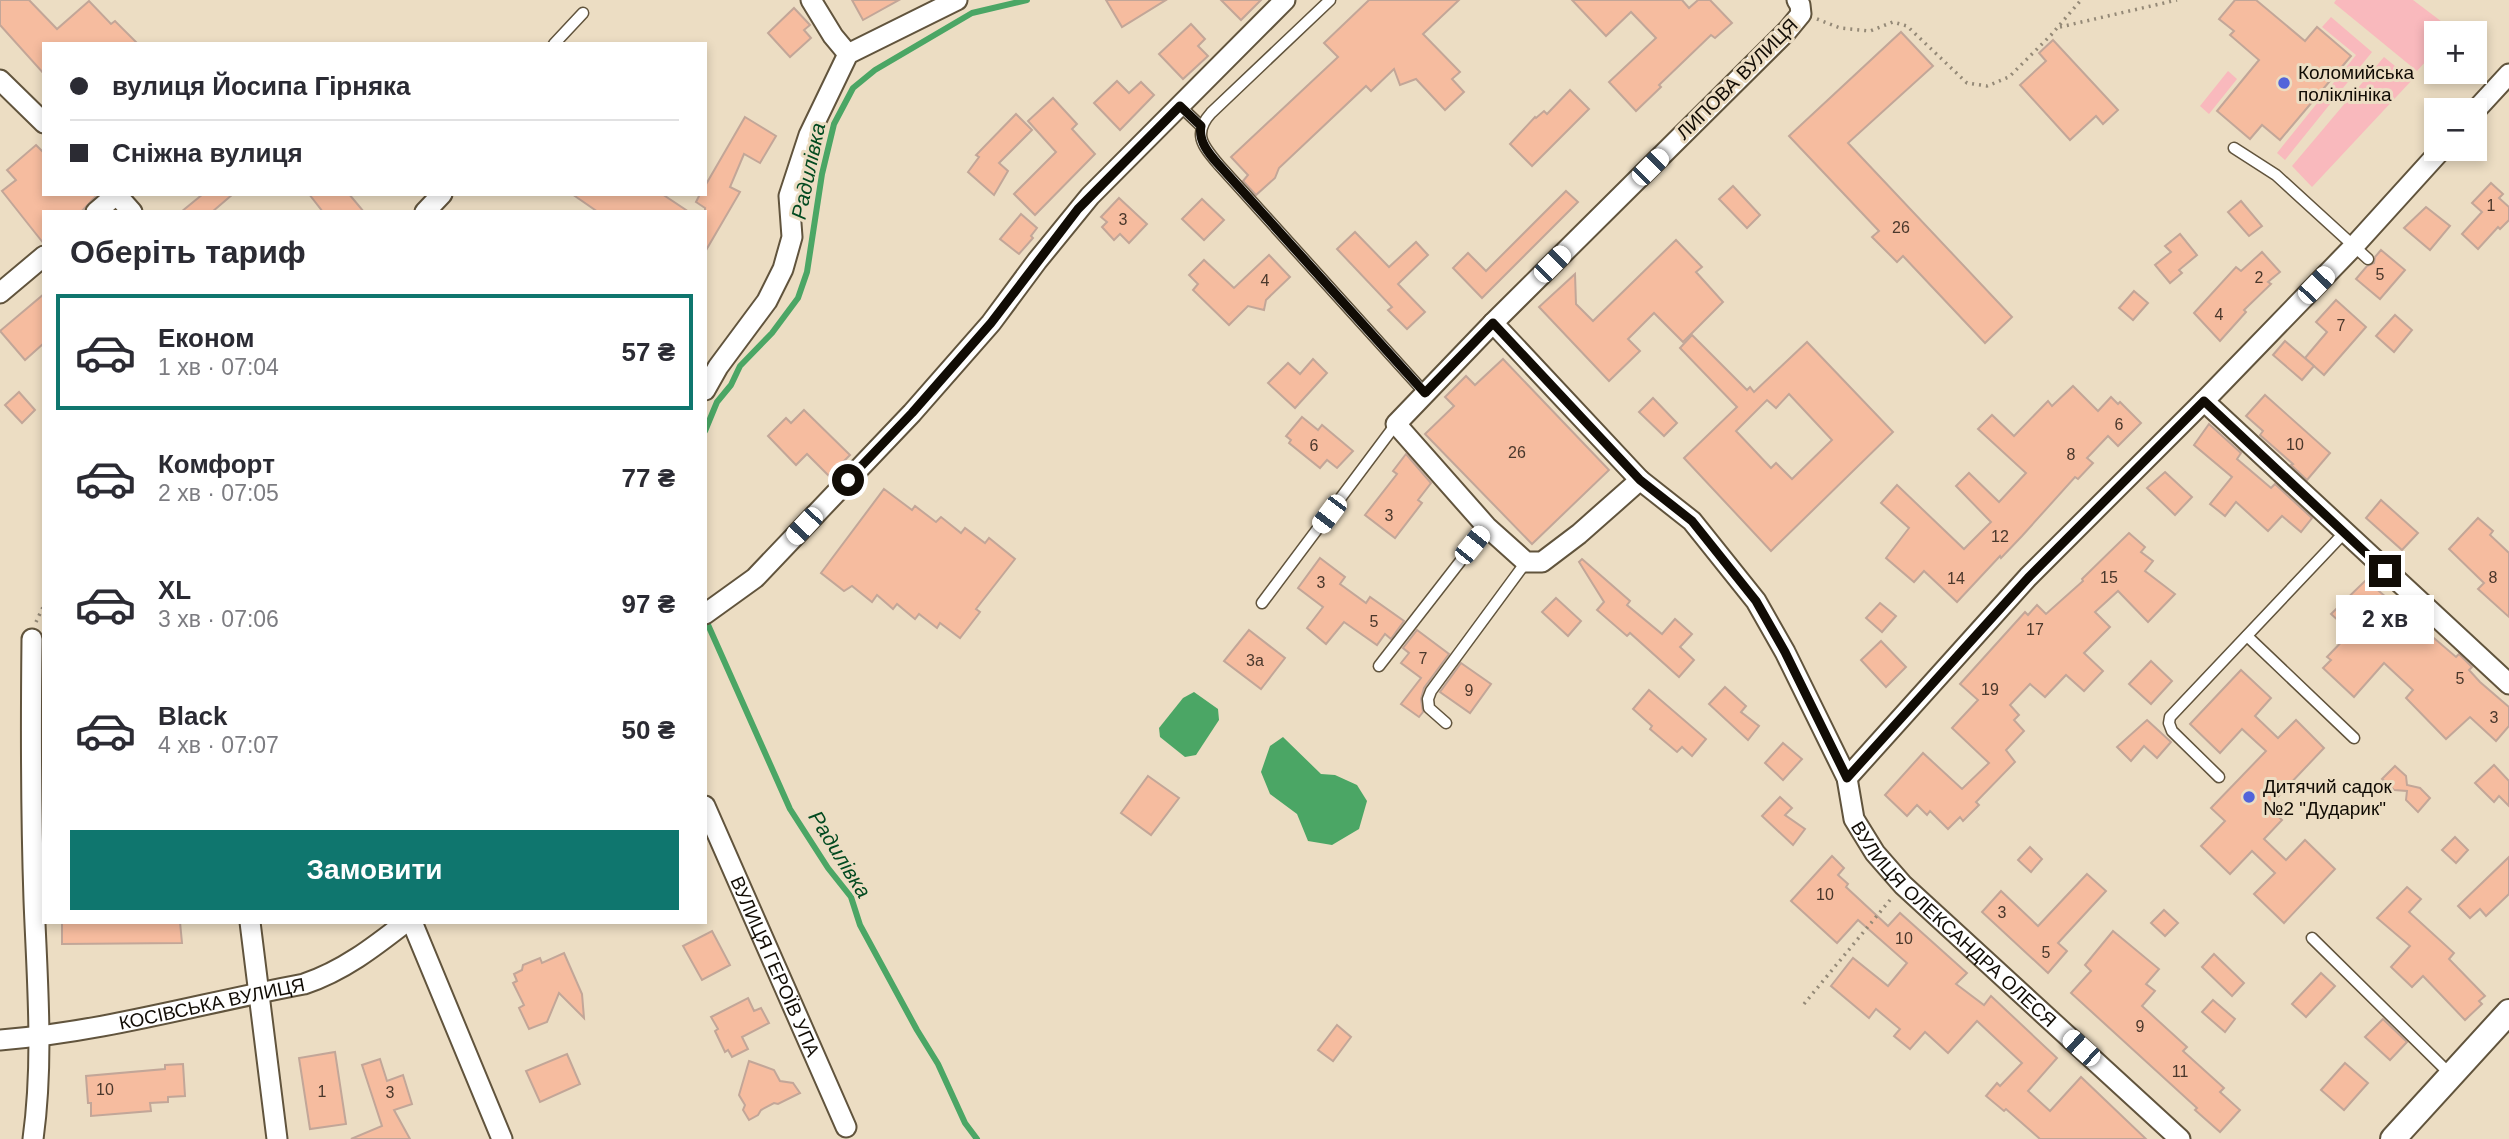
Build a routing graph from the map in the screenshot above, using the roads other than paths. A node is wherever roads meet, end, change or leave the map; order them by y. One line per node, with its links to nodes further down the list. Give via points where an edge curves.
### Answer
1 (811, 0): 8 (street)
2 (957, 0): 8 (street)
3 (1285, 0): 12 (street)
4 (1330, 0): 14 (lane)
5 (1799, 7): 26 (street, ЛИПОВА ВУЛИЦЯ, via 1787,31)
6 (583, 13): 7 (lane)
7 (556, 42)
8 (848, 54): 27 (street, via 809,135 789,197 792,237 783,269 767,301)
9 (2509, 74): 11 (street)
10 (0, 80): 13 (street)
11 (2487, 98)
12 (1180, 106): 14 (lane); 36 (street, via 1078,209 991,323 912,413 755,578)
13 (42, 121)
14 (1201, 126): 28 (lane, via 1200,135 1211,156)
15 (2234, 148): 23 (lane, via 2276,175)
16 (2433, 161): 23 (street)
17 (114, 196): 20 (street)
18 (118, 196): 21 (street)
19 (440, 196): 22 (street)
20 (98, 210)
21 (130, 210)
22 (427, 210)
23 (2361, 253): 29 (street)
24 (42, 258): 25 (street)
25 (0, 293)
26 (1493, 323): 28 (street, ЛИПОВА ВУЛИЦЯ); 31 (street)
27 (707, 386)
28 (1425, 393): 30 (street, ЛИПОВА ВУЛИЦЯ)
29 (2204, 401): 33 (street); 44 (street, via 2028,578)
30 (1396, 424): 32 (street); 35 (lane, ЛИПОВА ВУЛИЦЯ)
31 (1640, 480): 34 (street, via 1542,562); 44 (street, via 1692,521 1756,601)
32 (1487, 527): 34 (street); 39 (lane)
33 (2344, 533): 37 (lane); 40 (street)
34 (1526, 562): 41 (lane, via 1431,691 1429,708)
35 (1262, 603)
36 (711, 610)
37 (2247, 636): 42 (lane); 43 (lane, via 2169,720 2172,731)
38 (32, 639): 52 (street, via 30,782)
39 (1379, 666)
40 (2509, 684)
41 (1446, 723)
42 (2354, 738)
43 (2219, 777)
44 (1847, 778): 61 (street, ВУЛИЦЯ ОЛЕКСАНДРА ОЛЕСЯ, via 1854,819 1903,885)
45 (707, 811): 56 (street, ВУЛИЦЯ ГЕРОЇВ УПА)
46 (250, 924): 50 (street)
47 (403, 924): 50 (street, КОСІВСЬКА ВУЛИЦЯ, via 363,956 321,978)
48 (413, 924): 60 (street)
49 (2312, 938): 54 (lane)
50 (257, 992): 52 (street, КОСІВСЬКА ВУЛИЦЯ, via 128,1023); 59 (street)
51 (2509, 1012): 54 (street)
52 (39, 1037): 53 (street, КОСІВСЬКА ВУЛИЦЯ); 55 (street)
53 (0, 1040)
54 (2450, 1074): 62 (street)
55 (37, 1110): 57 (street); 58 (street)
56 (846, 1127)
57 (33, 1139)
58 (49, 1139)
59 (277, 1139)
60 (502, 1139)
61 (2180, 1139)
62 (2392, 1139)

